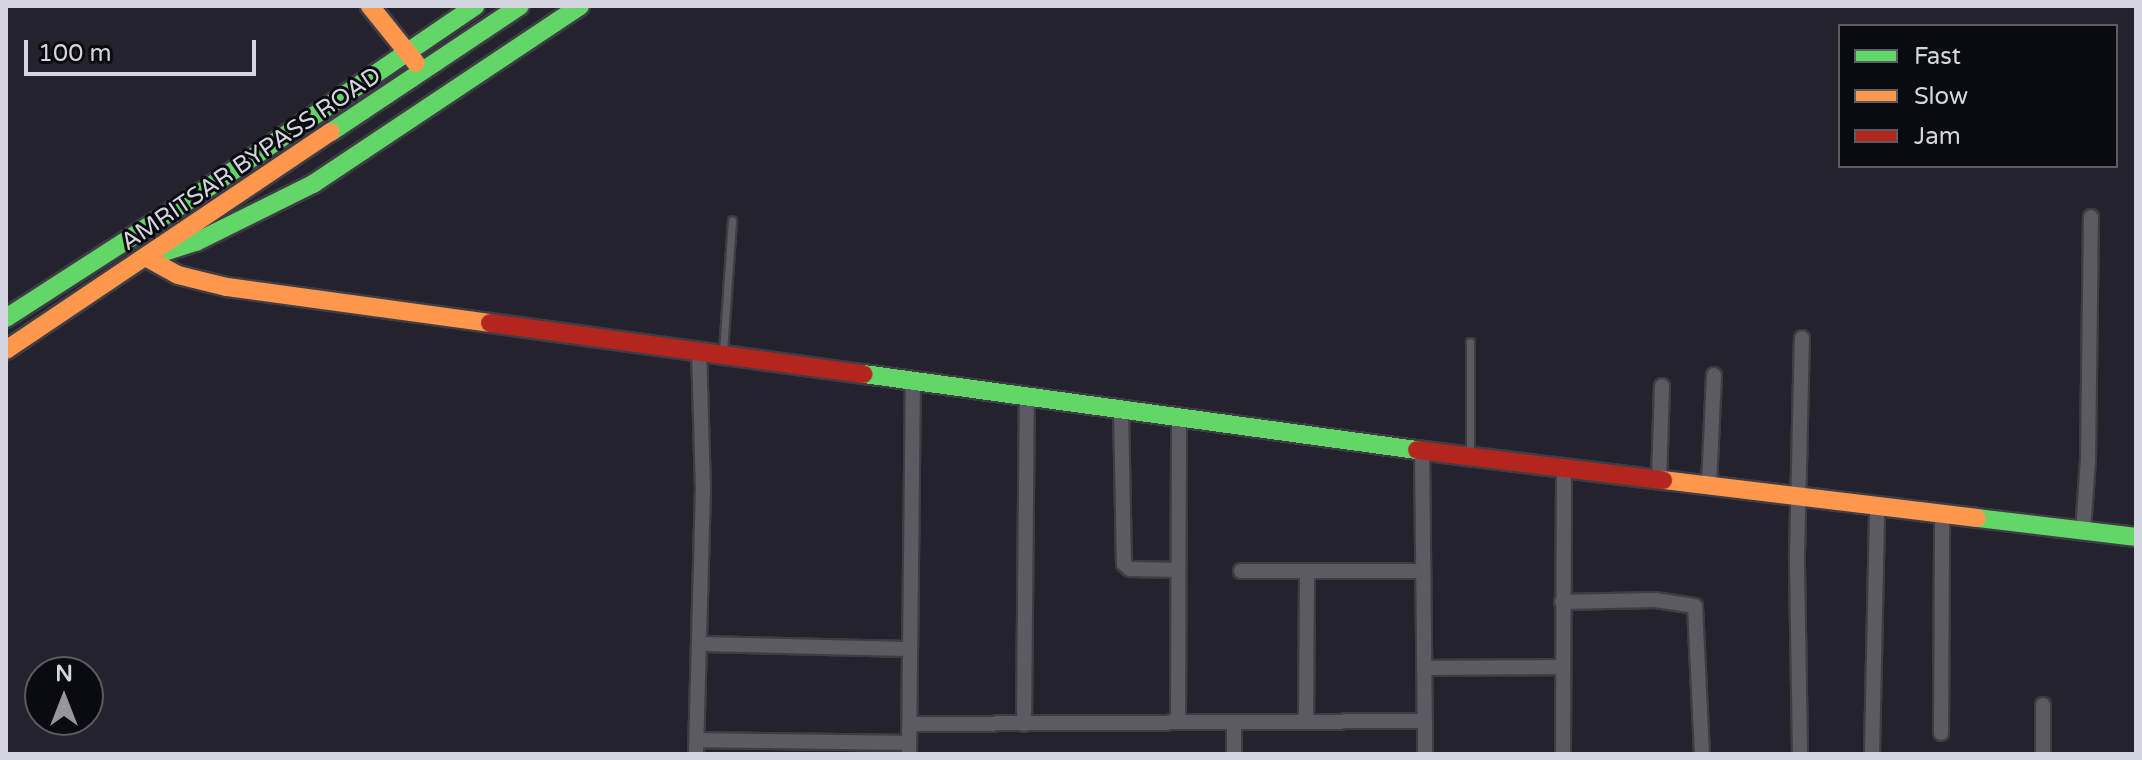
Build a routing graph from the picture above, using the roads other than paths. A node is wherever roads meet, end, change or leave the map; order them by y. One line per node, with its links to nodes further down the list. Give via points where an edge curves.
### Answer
1 (370, 6): 5 (main road)
2 (475, 6): 5 (main road, AMRITSAR BYPASS ROAD)
3 (520, 6): 6 (main road, AMRITSAR BYPASS ROAD)
4 (580, 6): 9 (main road, via 313,184 196,242)
5 (407, 52): 6 (main road); 10 (main road, AMRITSAR BYPASS ROAD)
6 (423, 72): 9 (main road, AMRITSAR BYPASS ROAD)
7 (2091, 217): 30 (street)
8 (732, 220): 15 (lane)
9 (147, 258): 13 (main road, AMRITSAR BYPASS ROAD); 14 (main road, via 178,275 227,287)
10 (6, 318)
11 (1802, 338): 27 (street)
12 (1470, 342): 23 (lane)
13 (6, 350)
14 (699, 351): 15 (main road); 37 (street)
15 (723, 355): 17 (main road)
16 (1714, 375): 26 (street)
17 (913, 379): 19 (main road); 38 (street)
18 (1662, 386): 25 (street)
19 (1027, 396): 20 (main road); 47 (street)
20 (1121, 409): 21 (main road); 32 (street, via 1124,564 1130,569)
21 (1179, 418): 22 (main road); 32 (street)
22 (1422, 451): 23 (main road); 35 (street)
23 (1470, 457): 24 (main road)
24 (1564, 469): 25 (main road); 36 (street)
25 (1659, 481): 26 (main road)
26 (1709, 486): 27 (main road)
27 (1800, 497): 28 (main road); 55 (street)
28 (1877, 507): 29 (main road); 56 (street)
29 (1942, 514): 30 (main road); 48 (street)
30 (2083, 531): 31 (main road)
31 (2136, 537)
32 (1178, 570): 43 (street)
33 (1241, 571): 34 (street)
34 (1307, 571): 35 (street); 44 (street)
35 (1422, 571): 40 (street)
36 (1562, 602): 39 (street); 54 (street, via 1655,600 1695,606)
37 (699, 644): 38 (street); 49 (street)
38 (909, 649): 46 (street)
39 (1563, 667): 40 (street); 53 (street)
40 (1424, 668): 42 (street)
41 (2043, 705): 57 (street)
42 (1425, 721): 44 (street); 52 (street)
43 (1178, 722): 45 (street); 47 (street)
44 (1306, 722): 45 (street)
45 (1234, 723): 51 (street)
46 (910, 724): 47 (street); 50 (street)
47 (1024, 724)
48 (1941, 733)
49 (696, 747): 50 (street)
50 (909, 748)
51 (1234, 754)
52 (1425, 754)
53 (1563, 754)
54 (1702, 754)
55 (1800, 754)
56 (1872, 754)
57 (2043, 754)

